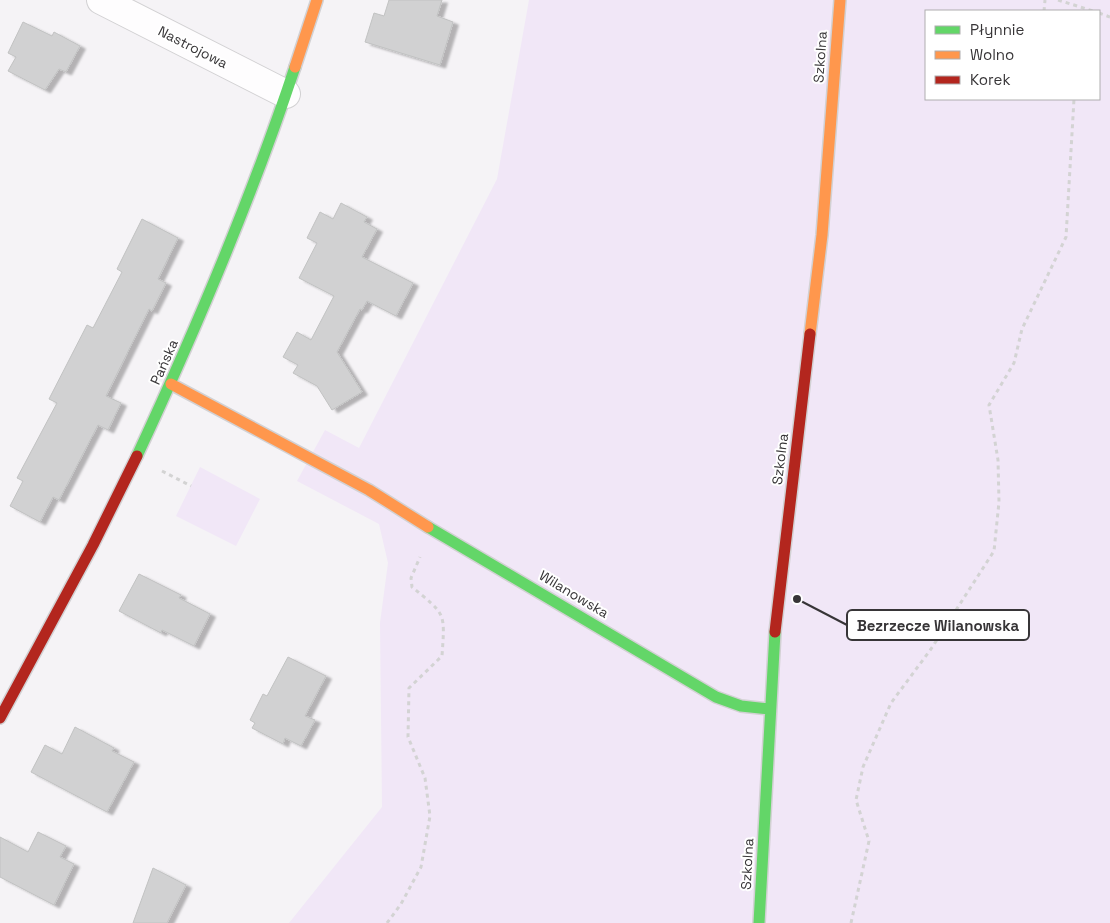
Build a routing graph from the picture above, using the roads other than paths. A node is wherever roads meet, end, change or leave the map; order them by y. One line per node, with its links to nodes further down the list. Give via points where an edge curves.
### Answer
1 (101, 0): 4 (street, Nastrojowa)
2 (317, 0): 4 (street, Pańska)
3 (840, 0): 6 (street, Szkolna, via 822,235 781,574)
4 (286, 94): 5 (street, Pańska, via 244,210)
5 (171, 384): 6 (street, Wilanowska, via 368,490 716,697 742,706); 7 (street, Pańska, via 88,558)
6 (769, 709): 8 (street, Szkolna)
7 (0, 718)
8 (759, 923)

